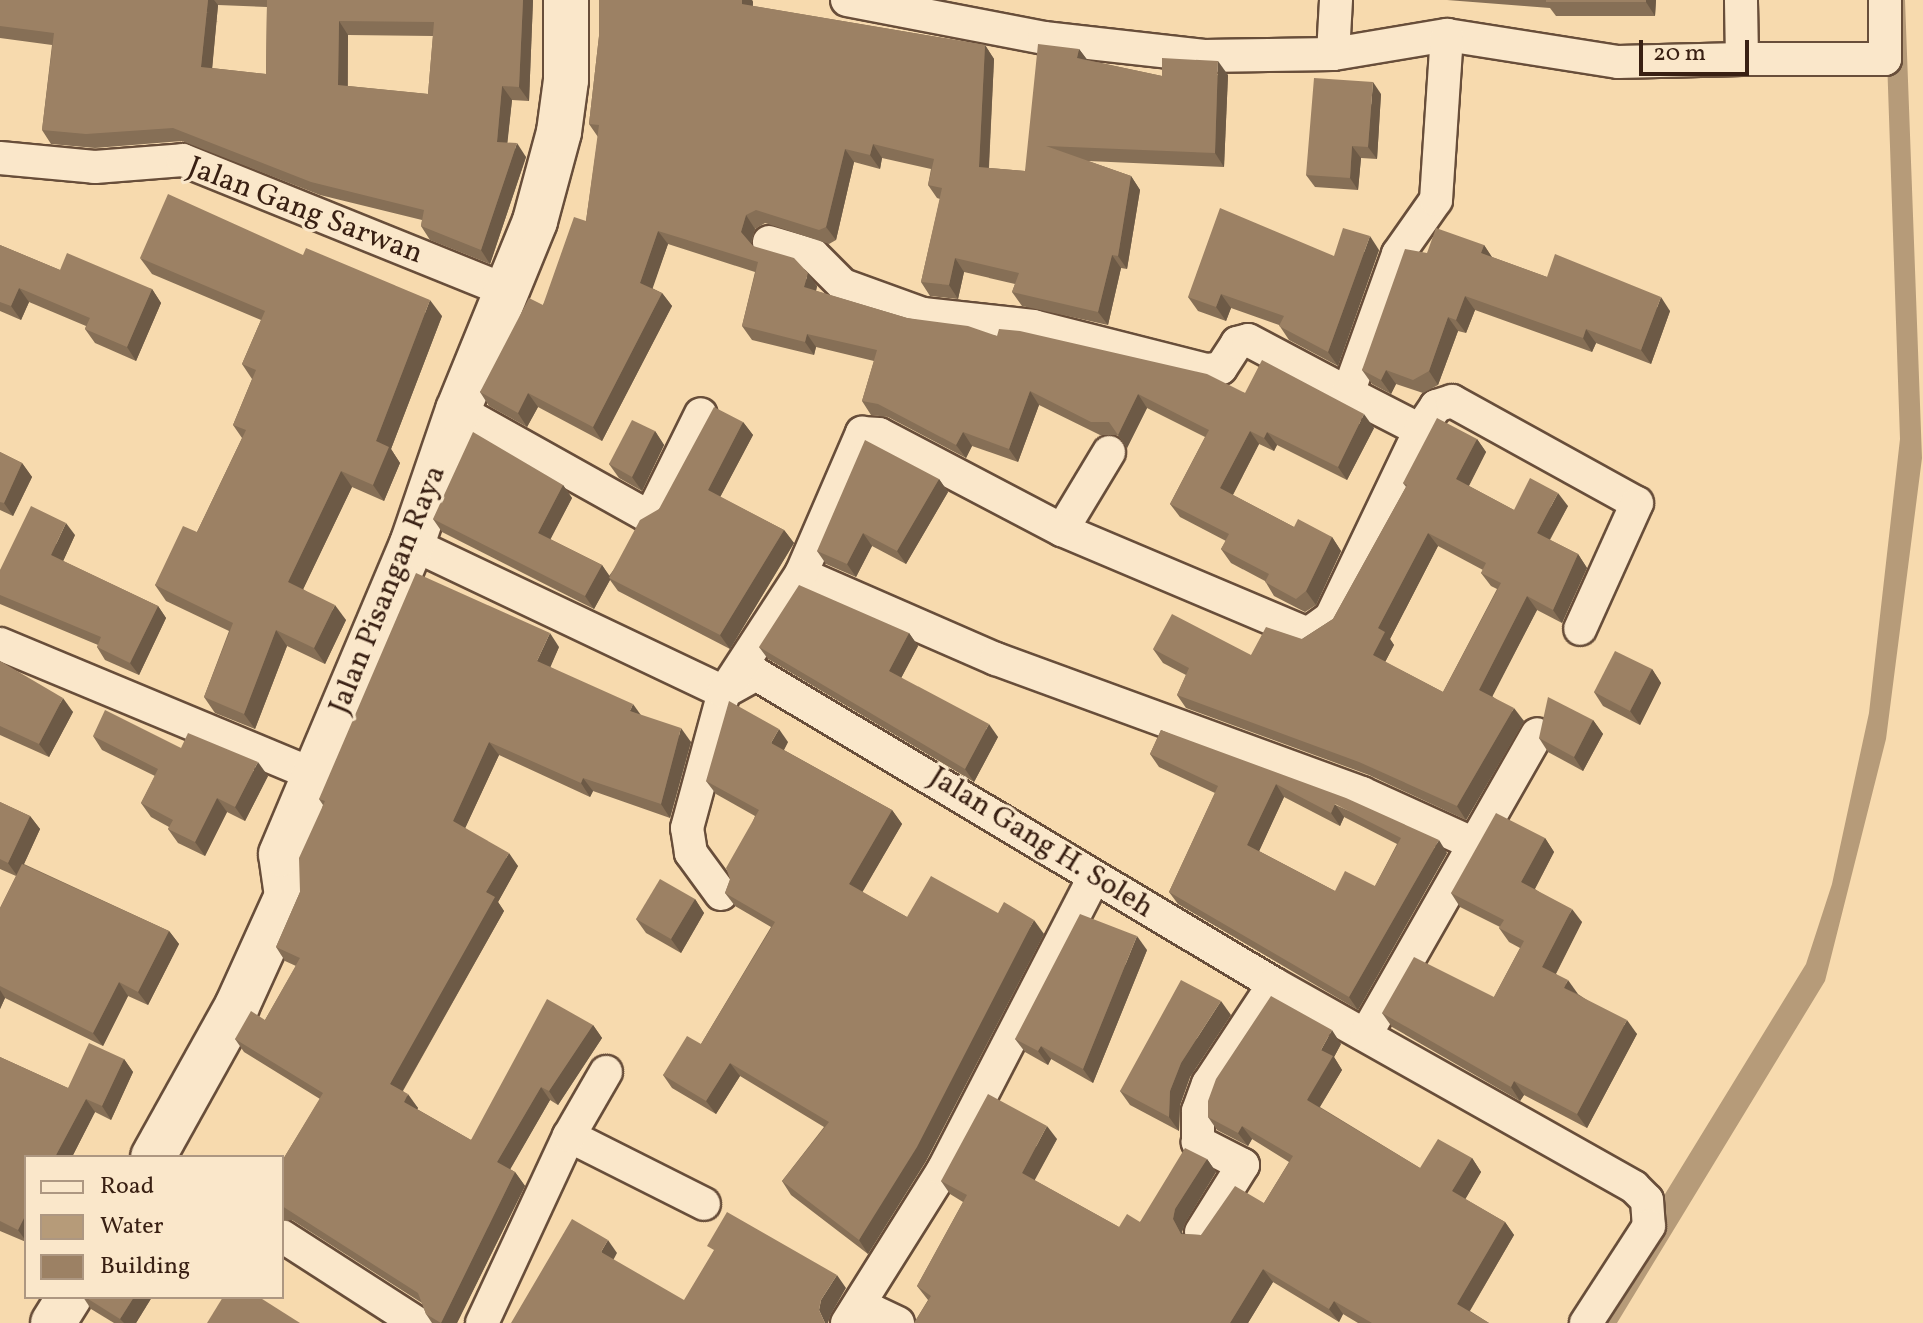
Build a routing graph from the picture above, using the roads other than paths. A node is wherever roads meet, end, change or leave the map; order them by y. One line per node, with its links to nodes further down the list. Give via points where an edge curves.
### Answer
1 (566, 0): 11 (street, Jalan Pisangan Raya, via 559,132)
2 (847, 0): 7 (street, via 1044,38 1204,56)
3 (1336, 0): 7 (street)
4 (1741, 0): 8 (street)
5 (1885, 0): 8 (street, via 1885,59)
6 (1447, 35): 7 (street); 8 (street, via 1618,62); 12 (street, via 1436,200 1398,254)
7 (1333, 54)
8 (1742, 59)
9 (0, 158): 11 (street, Jalan Gang Sarwan, via 95,167 183,160)
10 (769, 242): 12 (street, via 813,255 843,285 923,314 1033,326 1207,370 1221,368 1237,343 1248,340)
11 (509, 292): 13 (street, Jalan Pisangan Raya)
12 (1348, 393): 15 (street)
13 (458, 410): 14 (street, via 646,515 652,513); 18 (street, Jalan Pisangan Raya)
14 (701, 414)
15 (1420, 430): 17 (street, via 1331,617 1308,634); 20 (street, via 1436,406 1452,401 1637,503)
16 (1109, 452): 17 (street)
17 (1062, 530): 19 (street, via 869,431 854,443)
18 (412, 544): 22 (street); 24 (street, Jalan Pisangan Raya)
19 (801, 574): 22 (street); 25 (street, via 996,659 1238,744)
20 (1580, 629)
21 (0, 644): 24 (street)
22 (724, 692): 26 (street, Jalan Gang H. Soleh, via 756,674); 27 (street, via 687,828 691,853)
23 (1537, 734): 25 (street)
24 (313, 774): 32 (street, Jalan Pisangan Raya, via 281,854 287,896 237,1006)
25 (1472, 843): 29 (street)
26 (1094, 878): 28 (street, Jalan Gang H. Soleh); 37 (street, via 943,1170)
27 (721, 894)
28 (1274, 984): 29 (street, Jalan Gang H. Soleh); 34 (street, via 1208,1084 1198,1111 1198,1142 1243,1165)
29 (1366, 1034): 42 (street, Jalan Gang H. Soleh, via 1634,1187 1650,1209 1649,1226)
30 (606, 1072): 31 (street)
31 (569, 1136): 33 (street); 40 (street)
32 (157, 1155)
33 (704, 1204)
34 (1201, 1232)
35 (284, 1237): 39 (street)
36 (68, 1299): 38 (street)
37 (854, 1314): 41 (street)
38 (53, 1323)
39 (417, 1323)
40 (482, 1323)
41 (898, 1323)
42 (1586, 1323)

